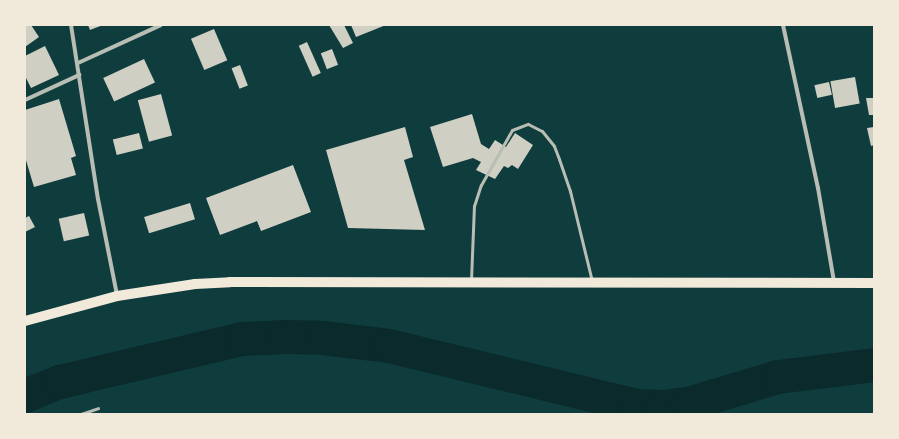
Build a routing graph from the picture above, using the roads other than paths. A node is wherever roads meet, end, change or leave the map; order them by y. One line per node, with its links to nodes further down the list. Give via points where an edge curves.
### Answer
1 (71, 25): 4 (street)
2 (161, 25): 4 (street)
3 (783, 25): 9 (street, via 818,188)
4 (78, 63): 5 (street)
5 (79, 75): 6 (street); 11 (street, via 98,199)
6 (25, 100)
7 (471, 281): 8 (main road); 8 (lane, via 474,206 481,184 512,130 528,124 542,131 554,146 559,158 570,191); 11 (main road, via 230,282 194,284)
8 (592, 283): 9 (main road)
9 (835, 283): 10 (main road)
10 (874, 283)
11 (117, 296): 12 (main road)
12 (25, 321)
13 (98, 408): 14 (lane)
14 (81, 414)

